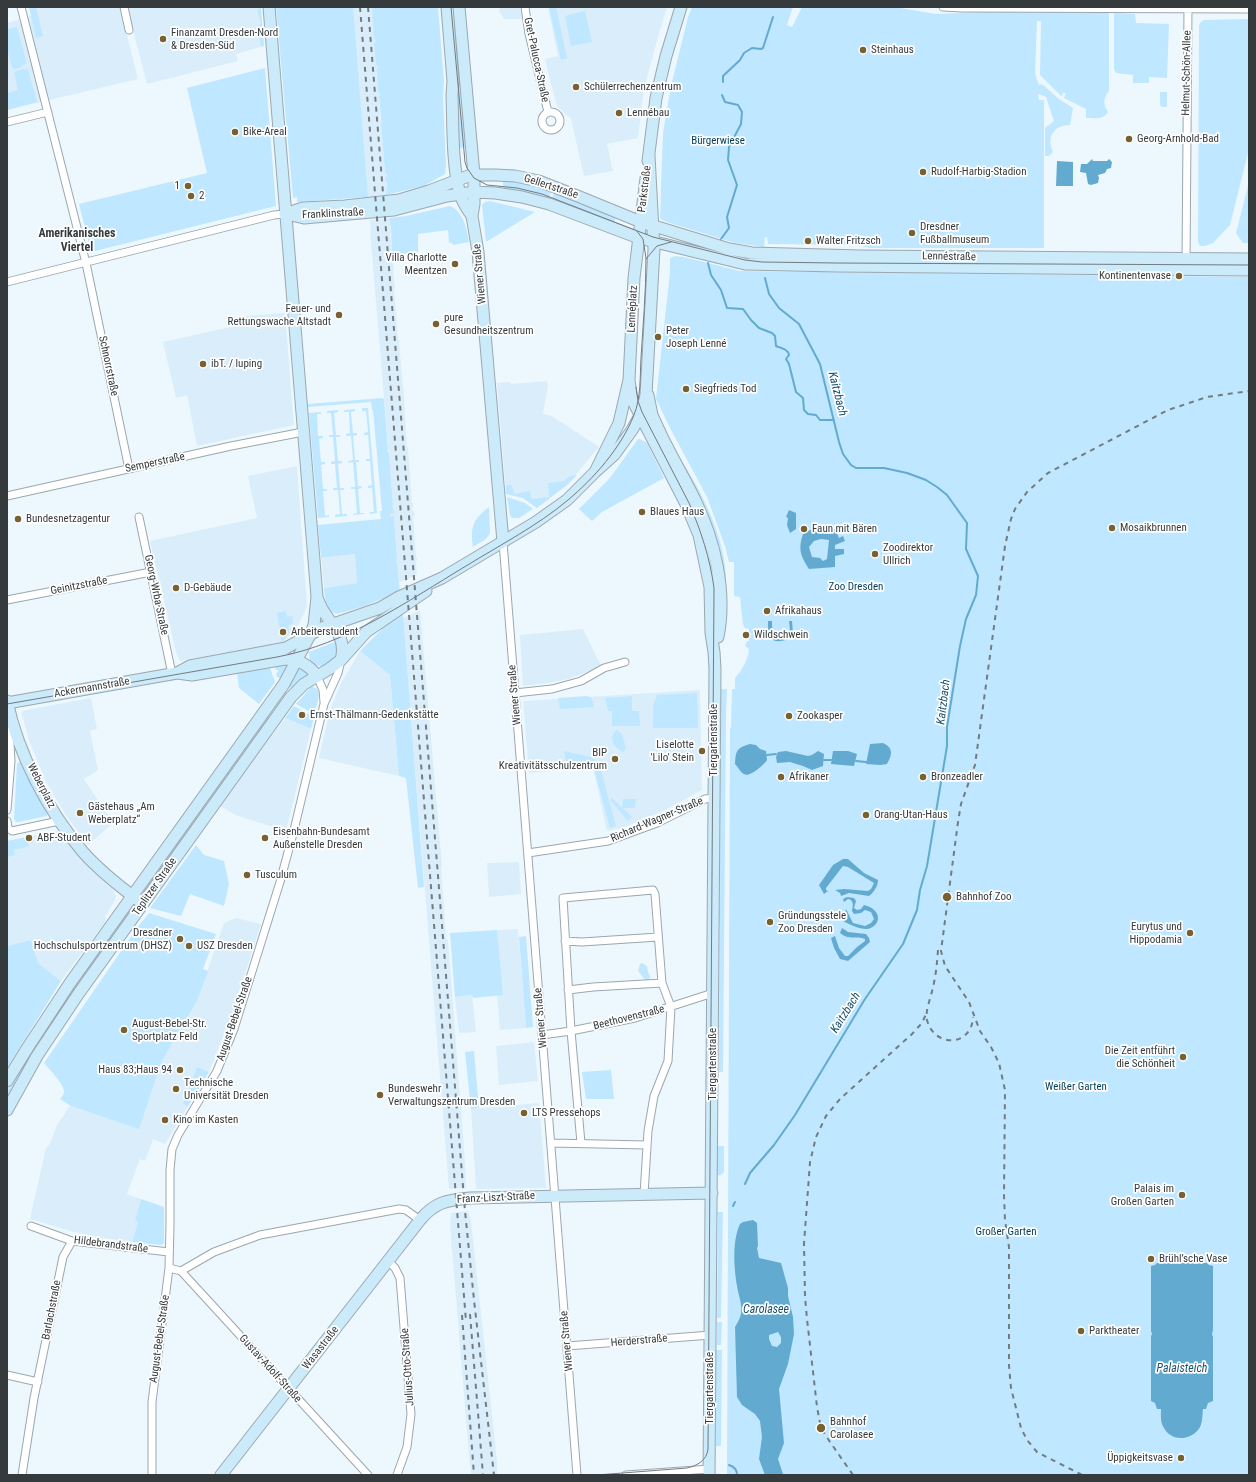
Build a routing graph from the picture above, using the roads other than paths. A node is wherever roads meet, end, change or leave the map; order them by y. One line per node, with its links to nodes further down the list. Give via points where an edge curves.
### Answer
1 (21, 7): 12 (street, Schnorrstraße)
2 (124, 7): 11 (street)
3 (269, 7): 20 (main road)
4 (447, 7): 17 (main road, Wiener Straße)
5 (459, 7): 16 (main road, Wiener Straße)
6 (525, 7): 13 (street, Gret-Palucca-Straße)
7 (681, 7): 15 (main road, via 656,98)
8 (944, 7): 9 (street)
9 (1188, 8): 10 (street); 28 (street, Helmut-Schön-Allee)
10 (1249, 9)
11 (129, 30)
12 (48, 112): 14 (street); 27 (street, Schnorrstraße)
13 (548, 112)
14 (7, 122)
15 (649, 155): 22 (main road, Parkstraße); 23 (main road, Parkstraße)
16 (474, 174): 17 (main road, Gellertstraße); 18 (main road, Wiener Straße); 22 (main road, Gellertstraße, via 514,176 539,181)
17 (457, 180): 19 (main road, Wiener Straße); 20 (main road, Franklinstraße, via 399,200 304,208)
18 (474, 192): 19 (main road, Gellertstraße); 21 (main road, Wiener Straße); 24 (main road, Gellertstraße, via 522,197 545,203)
19 (460, 194): 20 (main road, Franklinstraße, via 394,210 304,218); 21 (main road, Wiener Straße)
20 (286, 214): 27 (street); 34 (main road)
21 (472, 216): 39 (main road, Wiener Straße, via 478,252)
22 (641, 222): 23 (main road); 24 (main road, Lennéplatz)
23 (653, 225): 25 (main road, Lennéplatz); 28 (main road, Lennéstraße, via 729,249 752,253)
24 (638, 238): 25 (main road); 31 (main road, Lennéplatz)
25 (654, 242): 28 (main road, Lennéstraße, via 728,261 766,265); 32 (main road, Lennéplatz)
26 (1249, 259): 28 (main road, Lennéstraße)
27 (86, 262): 30 (street); 35 (street, Schnorrstraße)
28 (1186, 264): 29 (main road, Lennéstraße)
29 (1249, 270)
30 (7, 282)
31 (629, 380): 33 (main road, Tiergartenstraße, via 631,395); 36 (main road, via 619,423)
32 (647, 381): 33 (main road); 46 (main road, Tiergartenstraße, via 652,415 703,516 716,561 720,602)
33 (640, 416): 36 (main road, via 614,455); 46 (main road, Tiergartenstraße, via 686,504 699,535 710,587)
34 (303, 432): 35 (street, Semperstraße); 42 (main road)
35 (129, 469): 37 (street, Semperstraße)
36 (595, 472): 39 (main road, via 567,500)
37 (7, 496)
38 (139, 517): 40 (street, Georg-Wrba-Straße)
39 (503, 542): 41 (main road); 52 (street, Wiener Straße)
40 (151, 572): 43 (street, Geinitzstraße); 50 (street, Georg-Wrba-Straße)
41 (442, 578): 44 (main road, via 380,608); 48 (main road, via 366,632)
42 (316, 596): 44 (main road); 45 (main road)
43 (7, 600)
44 (333, 624): 45 (main road); 48 (main road, via 342,644)
45 (311, 633): 47 (main road); 50 (main road, Ackermannstraße, via 286,648 190,666)
46 (714, 652): 56 (main road, Tiergartenstraße)
47 (300, 657): 50 (main road, Ackermannstraße, via 192,675); 51 (main road); 61 (main road, Teplitzer Straße, via 284,684)
48 (341, 660): 51 (main road); 54 (street, August-Bebel-Straße)
49 (625, 662): 52 (street, via 604,668 581,681 552,689)
50 (175, 673): 53 (main road, Ackermannstraße)
51 (317, 676): 54 (street, August-Bebel-Straße, via 324,694); 62 (main road, Teplitzer Straße, via 291,697)
52 (515, 693): 60 (street, Wiener Straße)
53 (7, 702): 55 (main road, Weberplatz)
54 (324, 704): 82 (street, August-Bebel-Straße, via 280,882 234,1029 217,1071 178,1134 172,1149)
55 (11, 717): 57 (street, Weberplatz); 59 (main road, Weberplatz, via 37,782)
56 (714, 798): 60 (street, Richard-Wagner-Straße, via 608,841); 67 (main road, Tiergartenstraße)
57 (7, 809)
58 (7, 821): 59 (street, Weberplatz, via 8,828 12,831)
59 (59, 821): 61 (main road, via 84,852)
60 (528, 853): 70 (street, Wiener Straße)
61 (133, 896): 62 (main road); 71 (main road, Teplitzer Straße, via 70,984)
62 (143, 904): 72 (main road, Teplitzer Straße, via 58,1024)
63 (658, 937): 64 (street); 64 (street, via 653,890 563,898); 65 (street)
64 (565, 941): 66 (street)
65 (662, 983): 66 (street); 68 (street)
66 (568, 990): 69 (street)
67 (713, 993): 68 (street, Beethovenstraße); 76 (main road, Tiergartenstraße)
68 (671, 1007): 69 (street, Beethovenstraße); 75 (street, via 668,1061 652,1102)
69 (571, 1032): 70 (street, Beethovenstraße); 74 (street)
70 (542, 1035): 73 (street, Wiener Straße)
71 (7, 1082)
72 (7, 1110)
73 (551, 1143): 74 (street); 78 (street, Wiener Straße)
74 (581, 1143): 75 (street)
75 (647, 1145): 77 (street)
76 (712, 1193): 77 (main road, Franz-Liszt-Straße); 86 (main road, Tiergartenstraße)
77 (644, 1194): 78 (main road, Franz-Liszt-Straße)
78 (555, 1196): 79 (main road, Franz-Liszt-Straße, via 448,1201 434,1207); 87 (street, Wiener Straße)
79 (420, 1220): 83 (main road, Wasastraße); 85 (street, via 406,1210 399,1209 260,1235 214,1252)
80 (31, 1226): 81 (street, Hildebrandstraße)
81 (72, 1241): 82 (street, Hildebrandstraße); 89 (street, Barlachstraße, via 63,1257)
82 (169, 1252): 84 (street, August-Bebel-Straße)
83 (388, 1261): 90 (main road, Wasastraße); 96 (street, Julius-Otto-Straße, via 400,1278 411,1414 407,1447)
84 (169, 1268): 85 (street); 93 (street, August-Bebel-Straße, via 152,1402)
85 (181, 1270): 90 (street, Gustav-Adolf-Straße)
86 (711, 1335): 87 (street, Herderstraße); 91 (main road, Tiergartenstraße)
87 (567, 1346): 97 (street, Wiener Straße)
88 (7, 1375): 89 (street)
89 (38, 1382): 92 (street, Barlachstraße)
90 (288, 1389): 94 (main road, Wasastraße); 95 (street, Gustav-Adolf-Straße)
91 (710, 1472): 98 (street)
92 (22, 1475)
93 (152, 1475)
94 (221, 1475)
95 (368, 1475)
96 (397, 1475)
97 (578, 1475)
98 (626, 1475)

